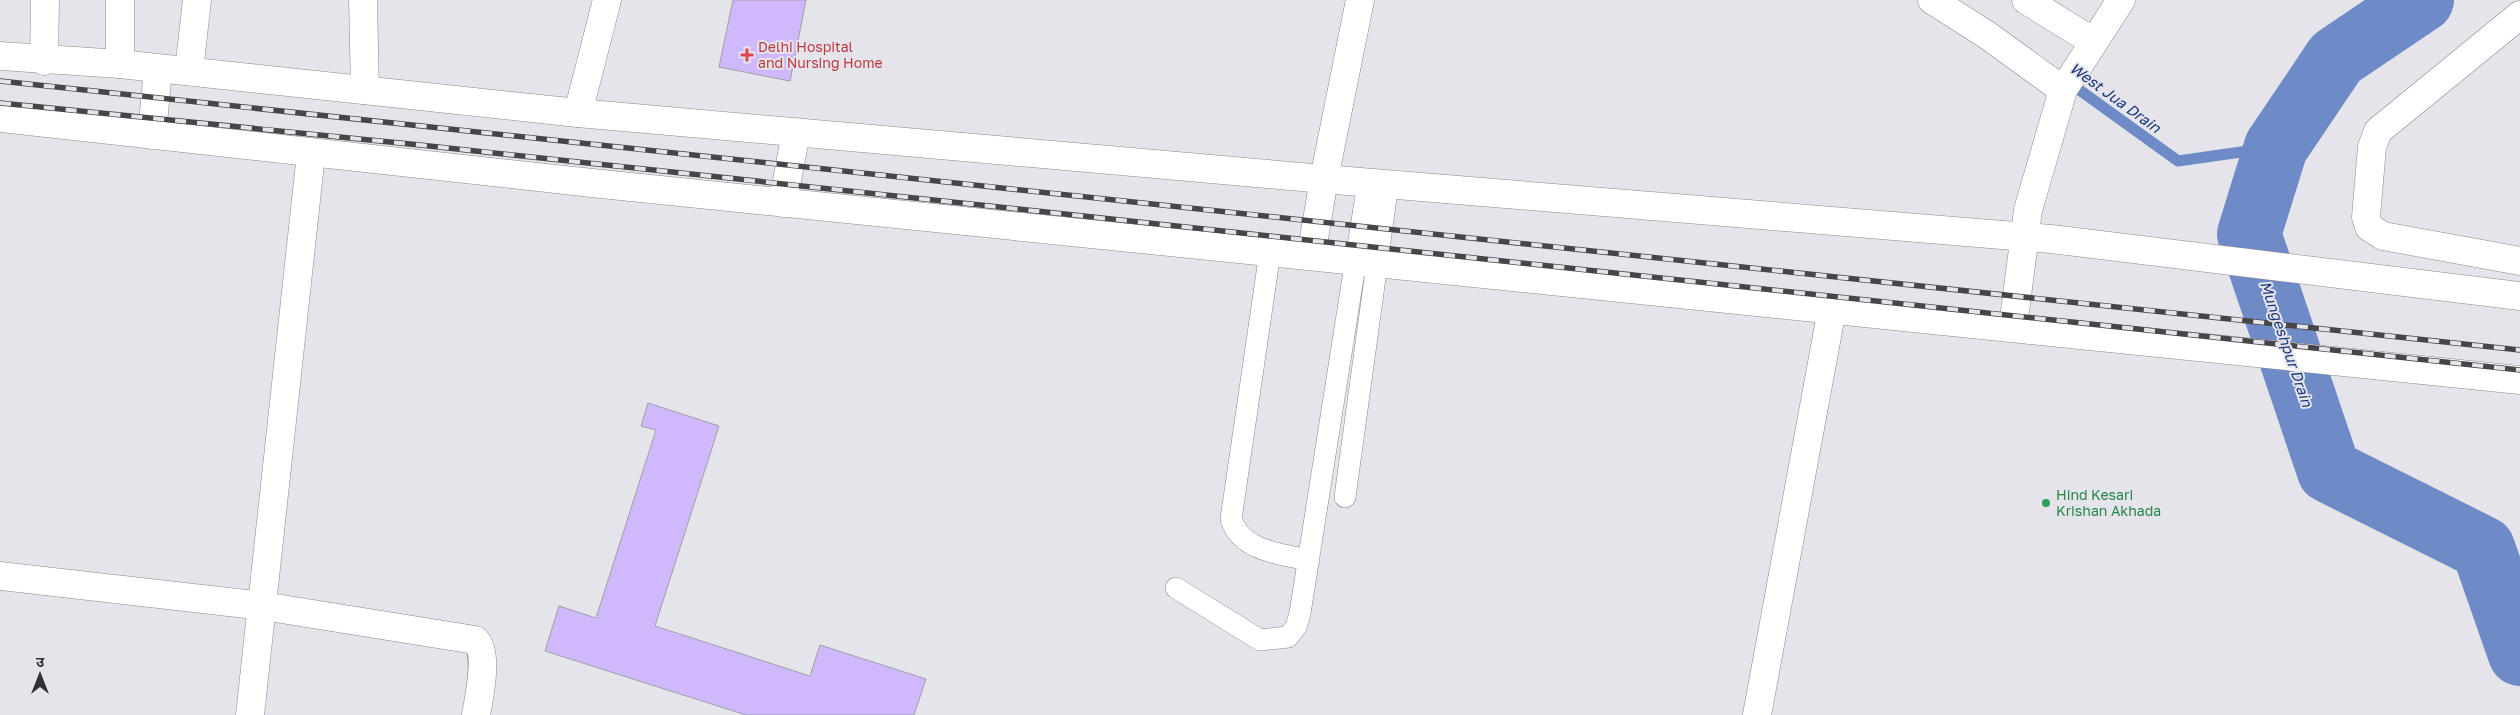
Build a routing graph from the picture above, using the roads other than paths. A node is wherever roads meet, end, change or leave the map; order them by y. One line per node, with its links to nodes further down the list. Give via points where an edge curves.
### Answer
1 (45, 0): 13 (main road)
2 (120, 0): 14 (main road)
3 (197, 0): 16 (main road)
4 (363, 0): 17 (main road)
5 (607, 0): 19 (main road)
6 (1360, 0): 24 (main road)
7 (1932, 0): 18 (main road)
8 (2026, 0): 11 (main road)
9 (2121, 0): 11 (main road)
10 (2520, 14): 30 (main road, via 2378,131 2372,147 2366,217 2369,227 2383,236)
11 (2089, 50): 18 (main road)
12 (0, 56): 13 (main road)
13 (44, 61): 14 (main road)
14 (120, 64): 15 (main road)
15 (158, 68): 16 (main road); 22 (main road)
16 (189, 71): 17 (main road)
17 (365, 90): 19 (main road)
18 (2063, 90): 27 (main road, via 2028,210)
19 (578, 113): 21 (main road)
20 (0, 118): 22 (main road)
21 (796, 132): 24 (main road); 26 (main road)
22 (152, 135): 23 (main road)
23 (311, 154): 26 (main road); 40 (main road)
24 (1324, 179): 25 (main road); 29 (main road)
25 (1378, 183): 27 (main road); 31 (lane)
26 (783, 203): 28 (main road)
27 (2024, 237): 32 (main road); 34 (main road)
28 (1270, 252): 29 (main road); 37 (lane, via 1231,519 1234,531 1247,542 1269,551)
29 (1311, 256): 31 (main road)
30 (2520, 261)
31 (1366, 262): 33 (main road); 36 (lane); 37 (lane)
32 (2520, 296)
33 (1832, 309): 34 (main road); 43 (main road)
34 (2020, 329): 35 (main road)
35 (2520, 380)
36 (1345, 497)
37 (1309, 560): 39 (lane, via 1300,613 1296,627 1288,637 1260,640)
38 (0, 576): 40 (main road)
39 (1176, 588)
40 (263, 606): 41 (main road); 42 (main road, via 475,640 480,644 482,657)
41 (250, 715)
42 (476, 715)
43 (1756, 715)

